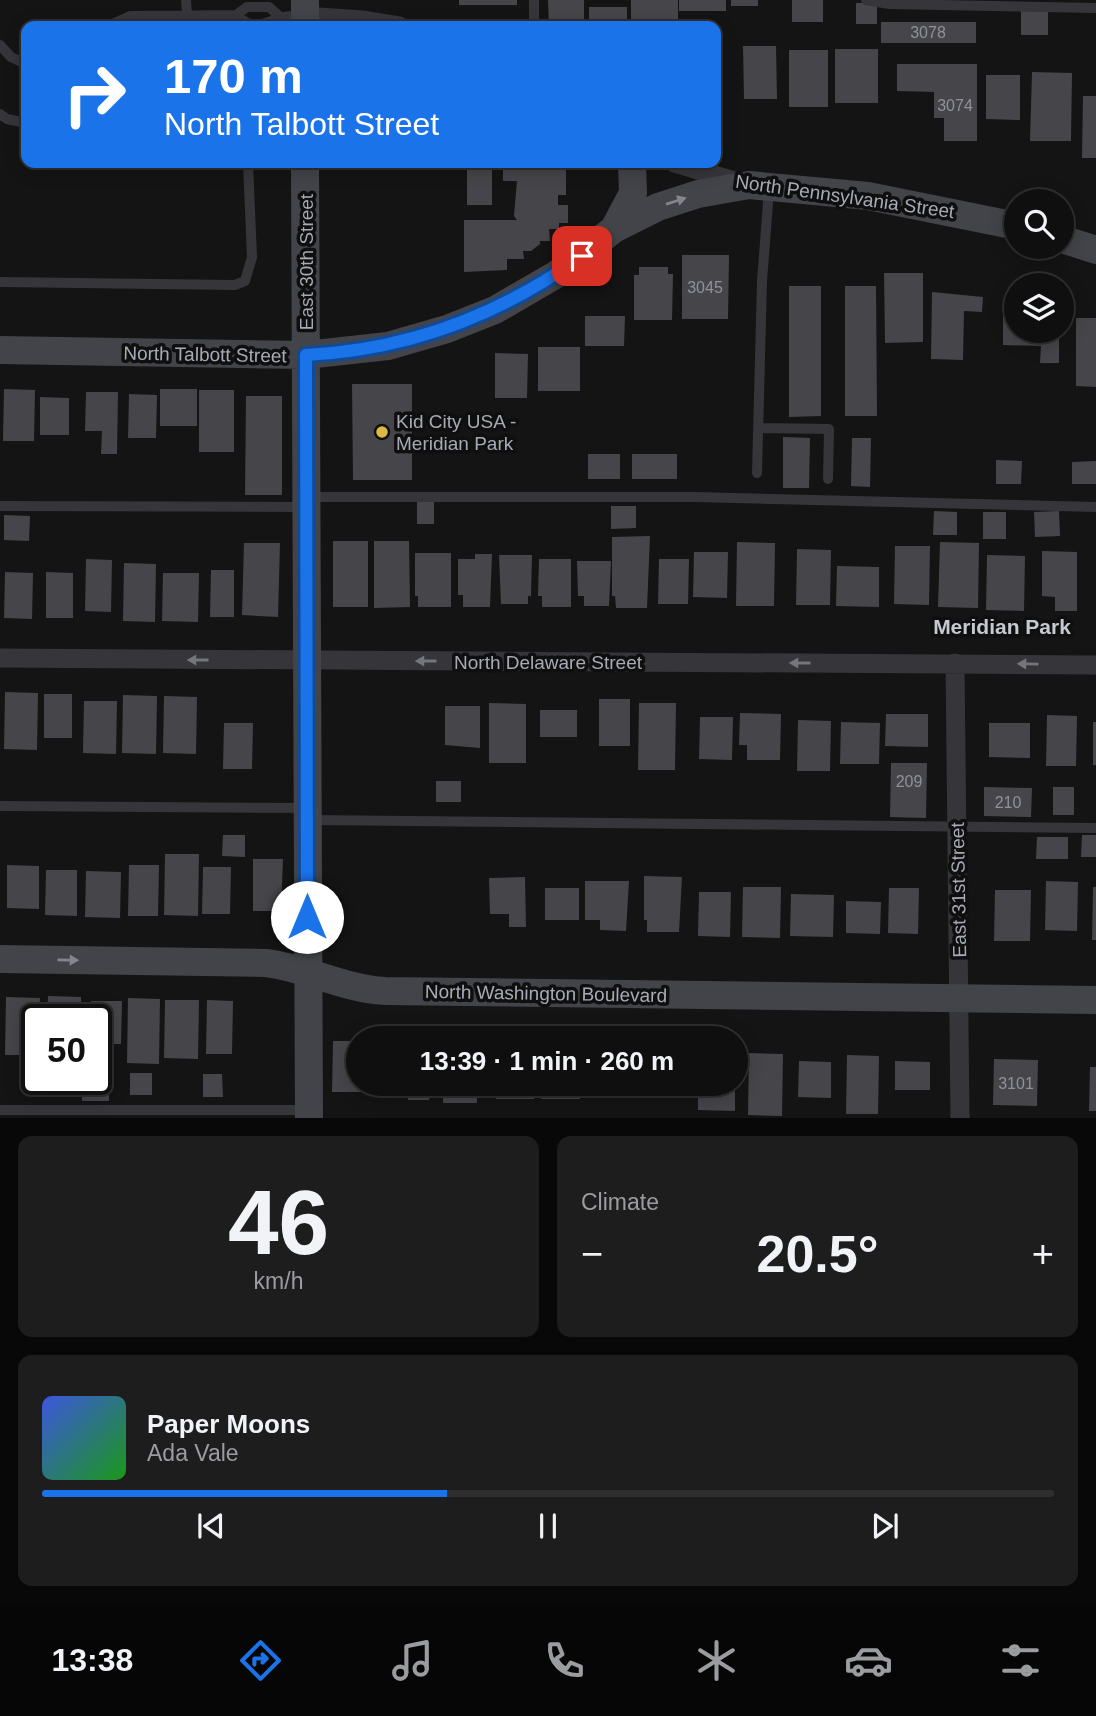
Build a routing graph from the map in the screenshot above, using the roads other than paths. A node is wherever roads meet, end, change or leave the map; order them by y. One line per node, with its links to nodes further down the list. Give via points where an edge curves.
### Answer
1 (186, 0): 5 (lane)
2 (534, 0): 12 (lane)
3 (866, 0): 4 (lane, via 889,5)
4 (1096, 8)
5 (187, 15): 7 (lane); 8 (lane, via 130,16)
6 (299, 15): 7 (lane, via 247,7); 10 (lane); 11 (street)
7 (236, 16): 9 (lane)
8 (119, 21)
9 (242, 21)
10 (279, 21)
11 (368, 21)
12 (534, 21)
13 (0, 45): 14 (lane)
14 (21, 62)
15 (0, 114): 16 (lane)
16 (21, 122)
17 (248, 168): 26 (lane, via 251,257 245,281 235,285)
18 (305, 168): 28 (street, East 30th Street)
19 (632, 168): 23 (street, via 633,193)
20 (692, 168): 21 (street, North Pennsylvania Street)
21 (759, 186): 22 (street, North Pennsylvania Street, via 868,196); 23 (street, North Talbott Street, one-way to 21, via 679,200); 29 (lane)
22 (1004, 223)
23 (614, 229): 28 (street, North Talbott Street, via 540,285 467,322 388,346)
24 (1074, 243): 25 (street)
25 (1096, 250)
26 (0, 282)
27 (0, 350): 28 (street, North Talbott Street)
28 (306, 355): 32 (street, East 30th Street)
29 (758, 428): 30 (lane); 31 (lane, via 829,429)
30 (757, 472)
31 (828, 479)
32 (307, 502): 33 (lane); 34 (lane, via 696,497); 36 (street, East 30th Street)
33 (0, 506)
34 (1096, 507)
35 (0, 658): 36 (street, North Delaware Street, one-way to 35)
36 (307, 661): 37 (street, North Delaware Street, one-way to 36); 40 (street, East 30th Street)
37 (955, 663): 38 (street, North Delaware Street, one-way to 37); 41 (street, East 31st Street)
38 (1096, 665)
39 (0, 806): 40 (lane)
40 (308, 814): 41 (lane); 44 (street, East 30th Street)
41 (957, 826): 42 (lane); 45 (street, East 31st Street)
42 (1096, 828)
43 (0, 959): 44 (street, North Washington Boulevard, one-way to 44, via 251,962)
44 (307, 972): 45 (street, North Washington Boulevard, via 385,991); 48 (street, East 30th Street)
45 (959, 999): 46 (street, North Washington Boulevard); 49 (street, East 31st Street)
46 (1096, 1000)
47 (0, 1110): 48 (lane)
48 (309, 1114)
49 (960, 1118)

